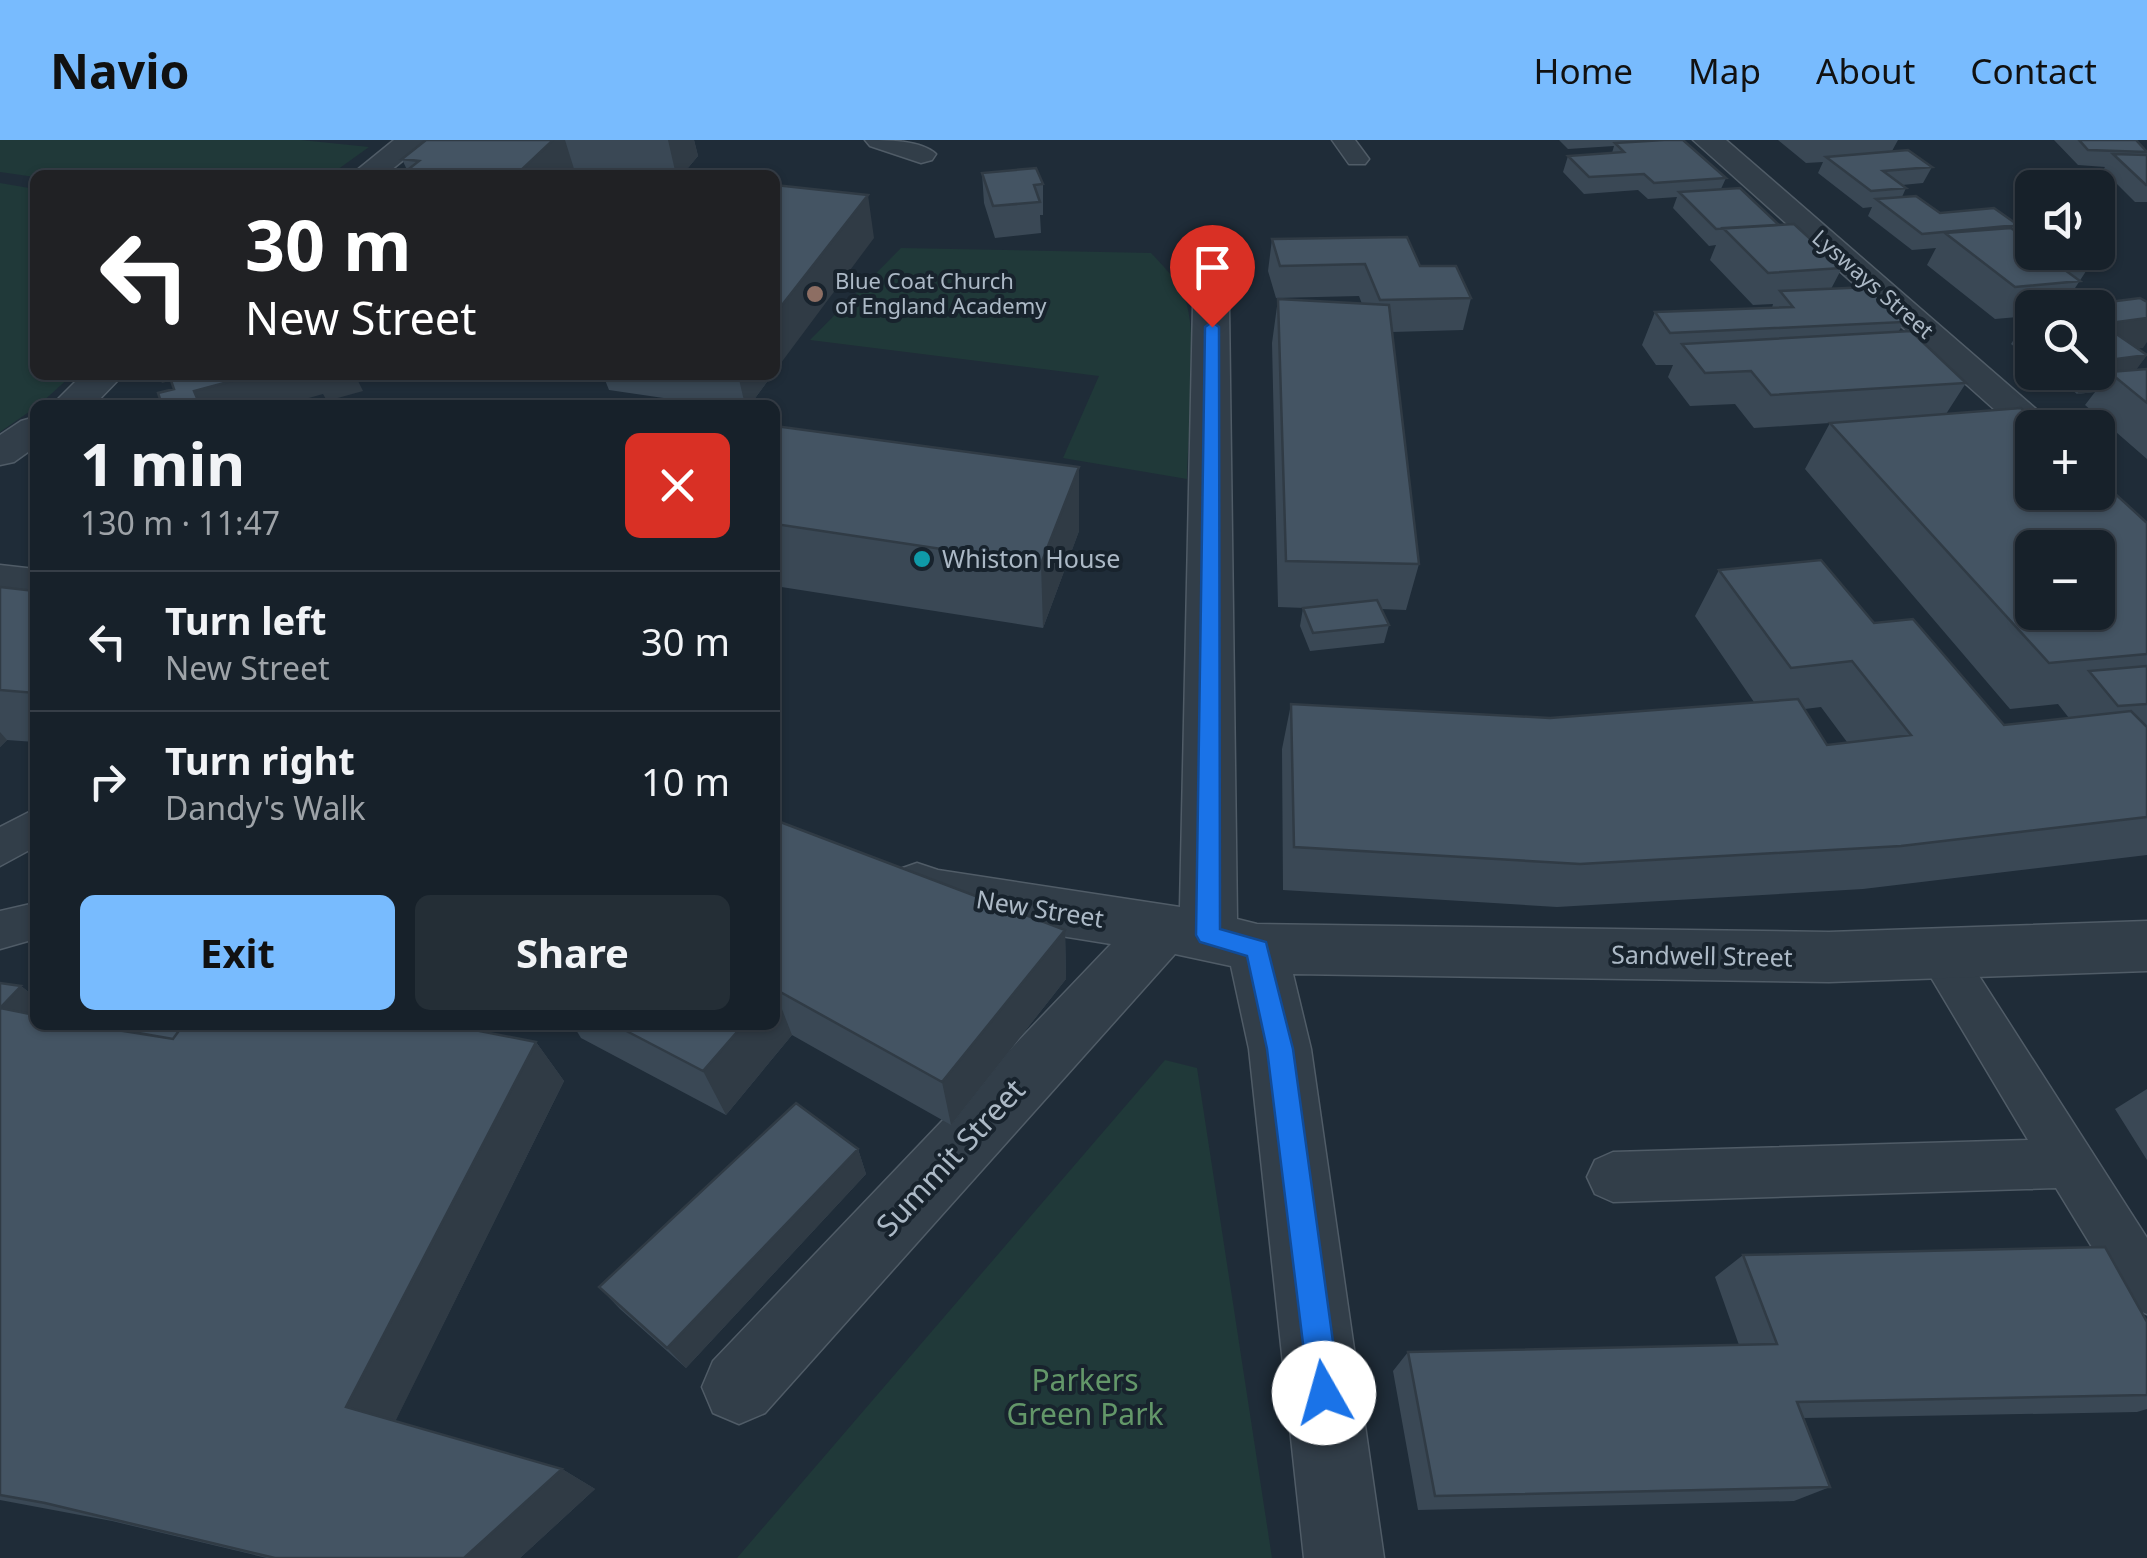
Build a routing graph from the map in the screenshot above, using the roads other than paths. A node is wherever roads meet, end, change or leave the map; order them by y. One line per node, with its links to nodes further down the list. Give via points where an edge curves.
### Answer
1 (412, 140): 5 (street)
2 (880, 140): 4 (street)
3 (1708, 140): 9 (street, Lysways Street)
4 (922, 154)
5 (373, 170)
6 (1211, 305): 19 (street)
7 (98, 380): 8 (street)
8 (76, 400)
9 (2017, 410)
10 (30, 432): 11 (street)
11 (0, 453)
12 (0, 580): 13 (street)
13 (30, 583)
14 (30, 829): 15 (lane)
15 (0, 849)
16 (878, 868): 19 (street, New Street, via 930,892)
17 (30, 923): 18 (lane)
18 (0, 930)
19 (1209, 938): 21 (street, Sandwell Street, via 1829,957); 25 (street, Summit Street); 26 (street, via 1280,1049)
20 (2147, 946): 21 (street, Sandwell Street)
21 (1940, 954): 22 (lane)
22 (2070, 1163): 23 (lane); 24 (lane)
23 (1613, 1177)
24 (2147, 1287)
25 (739, 1387)
26 (1344, 1558)

